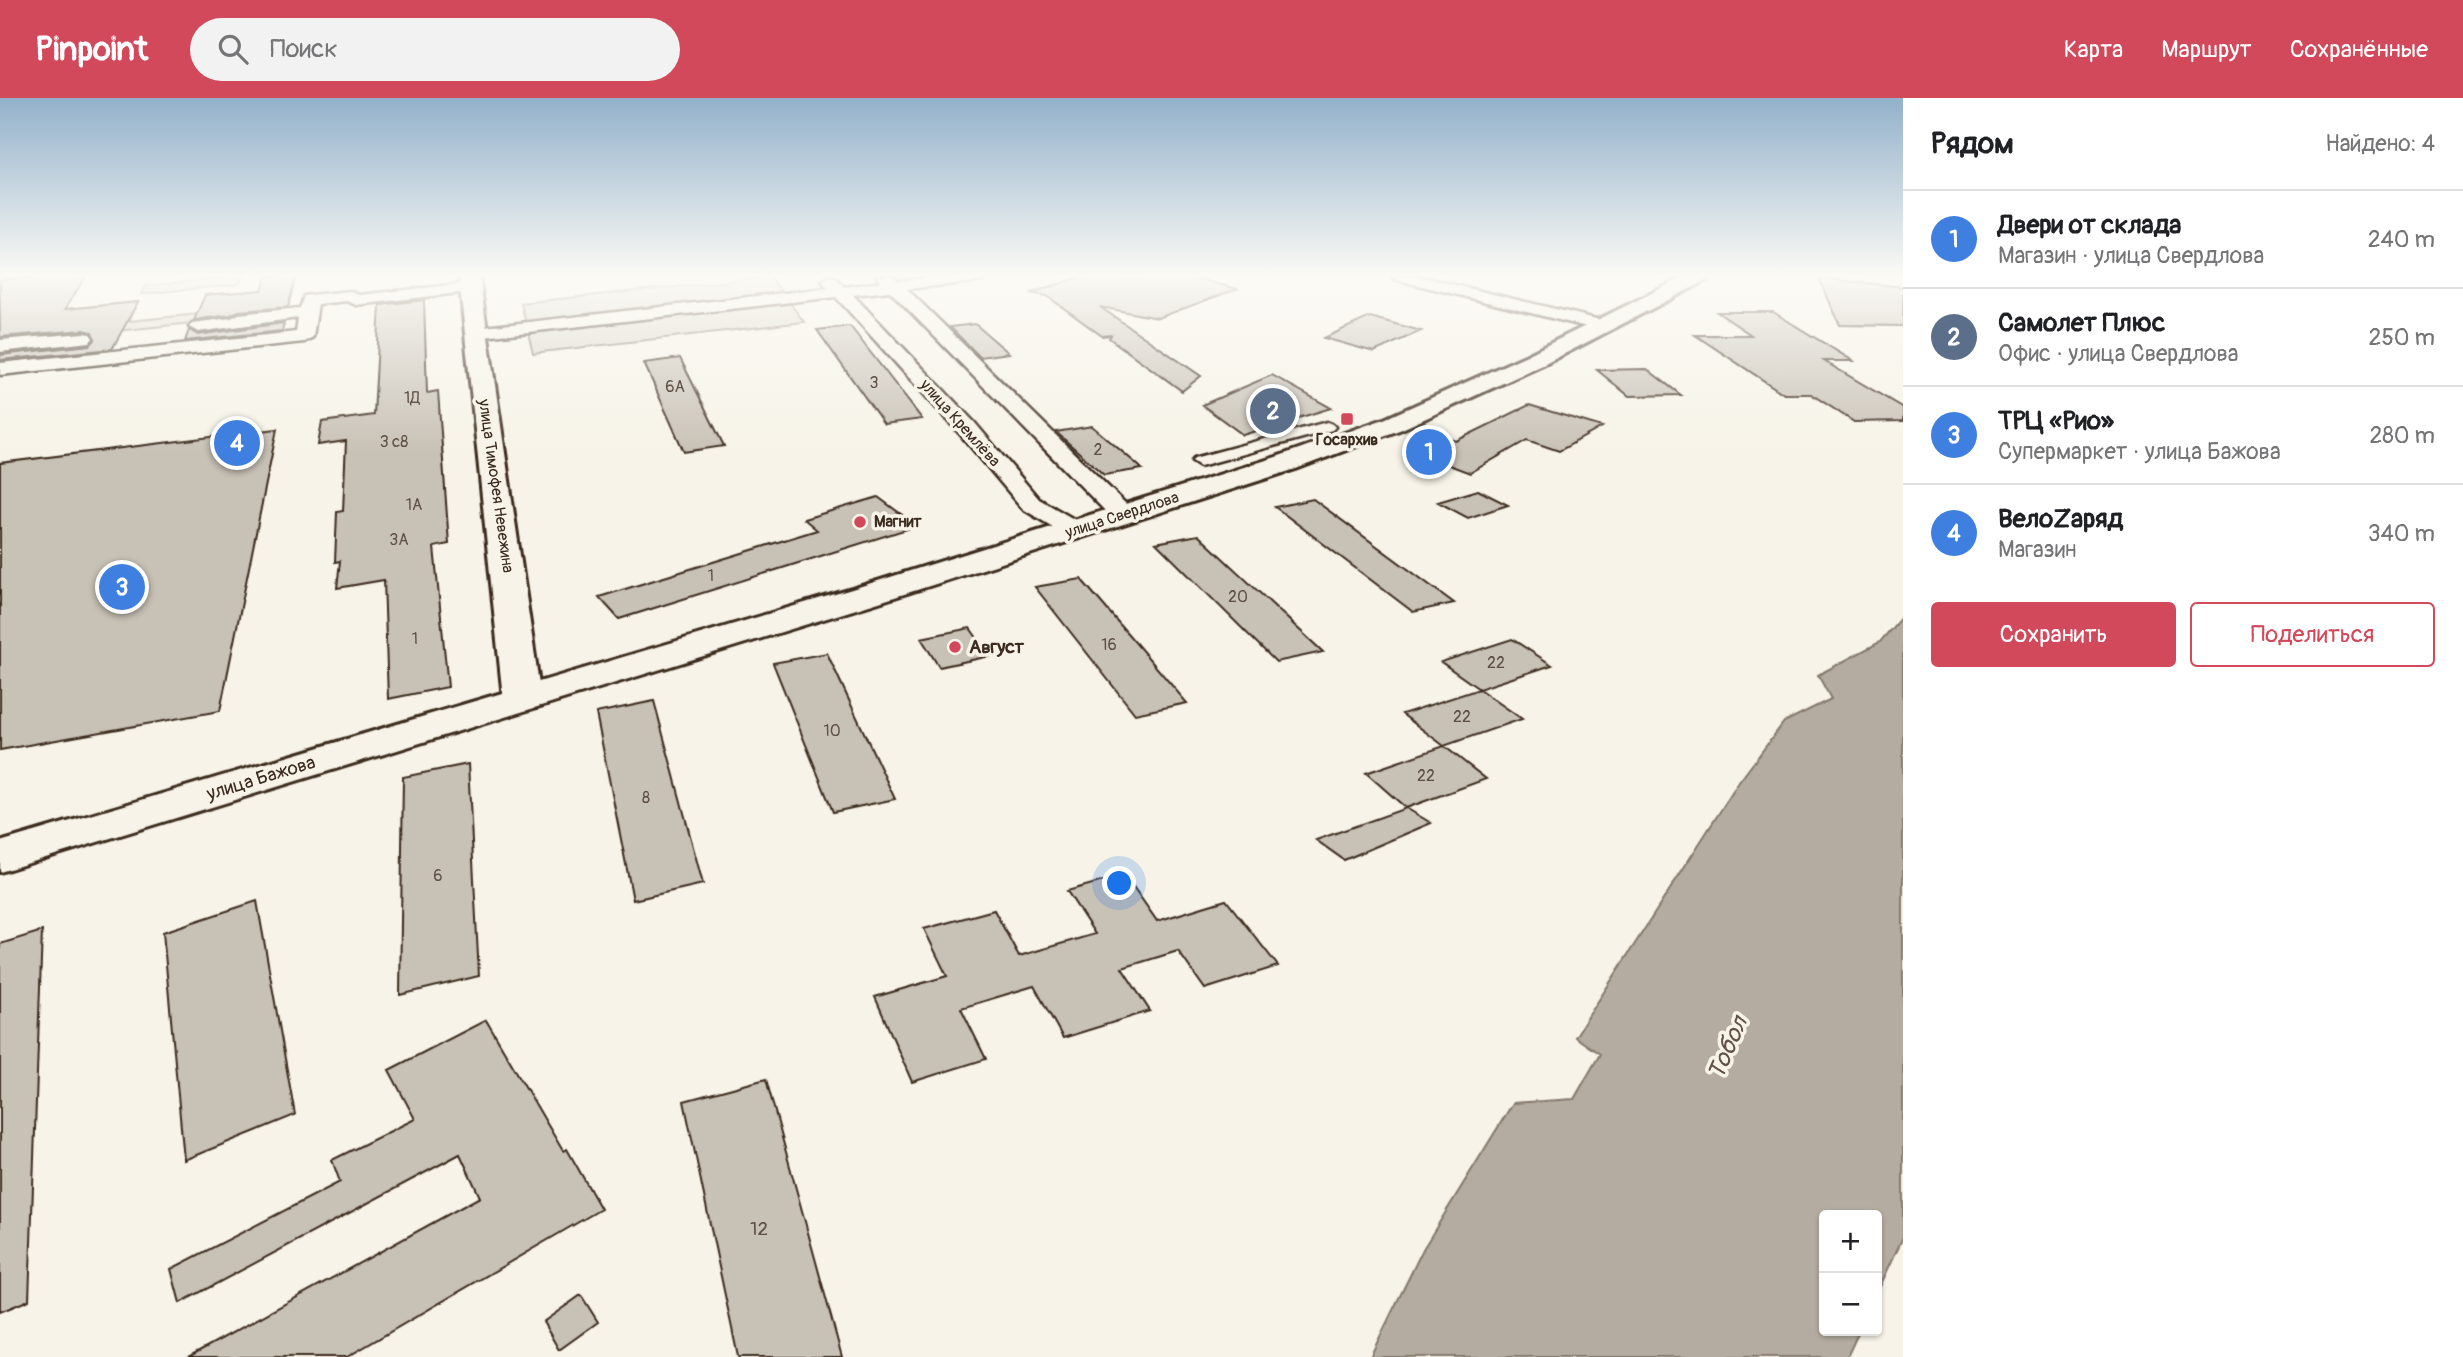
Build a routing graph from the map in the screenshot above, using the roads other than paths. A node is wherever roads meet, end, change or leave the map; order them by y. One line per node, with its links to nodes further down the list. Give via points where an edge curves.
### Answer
1 (129, 335): 9 (street)
2 (304, 335): 9 (street)
3 (475, 335): 17 (main road, улица Тимофея Невежина)
4 (879, 335): 14 (street, улица Кремлёва)
5 (943, 335): 13 (street)
6 (1585, 335): 15 (main road, улица Свердлова, via 1393,424)
7 (104, 336): 8 (street)
8 (0, 346)
9 (118, 356): 10 (street)
10 (0, 369)
11 (1327, 427): 12 (street)
12 (1200, 461)
13 (1096, 488): 14 (street); 15 (street)
14 (1031, 504): 16 (street, улица Кремлёва)
15 (1122, 514): 16 (main road, улица Свердлова)
16 (1076, 530): 17 (main road, улица Свердлова)
17 (522, 698): 18 (main road, улица Бажова)
18 (0, 857)

